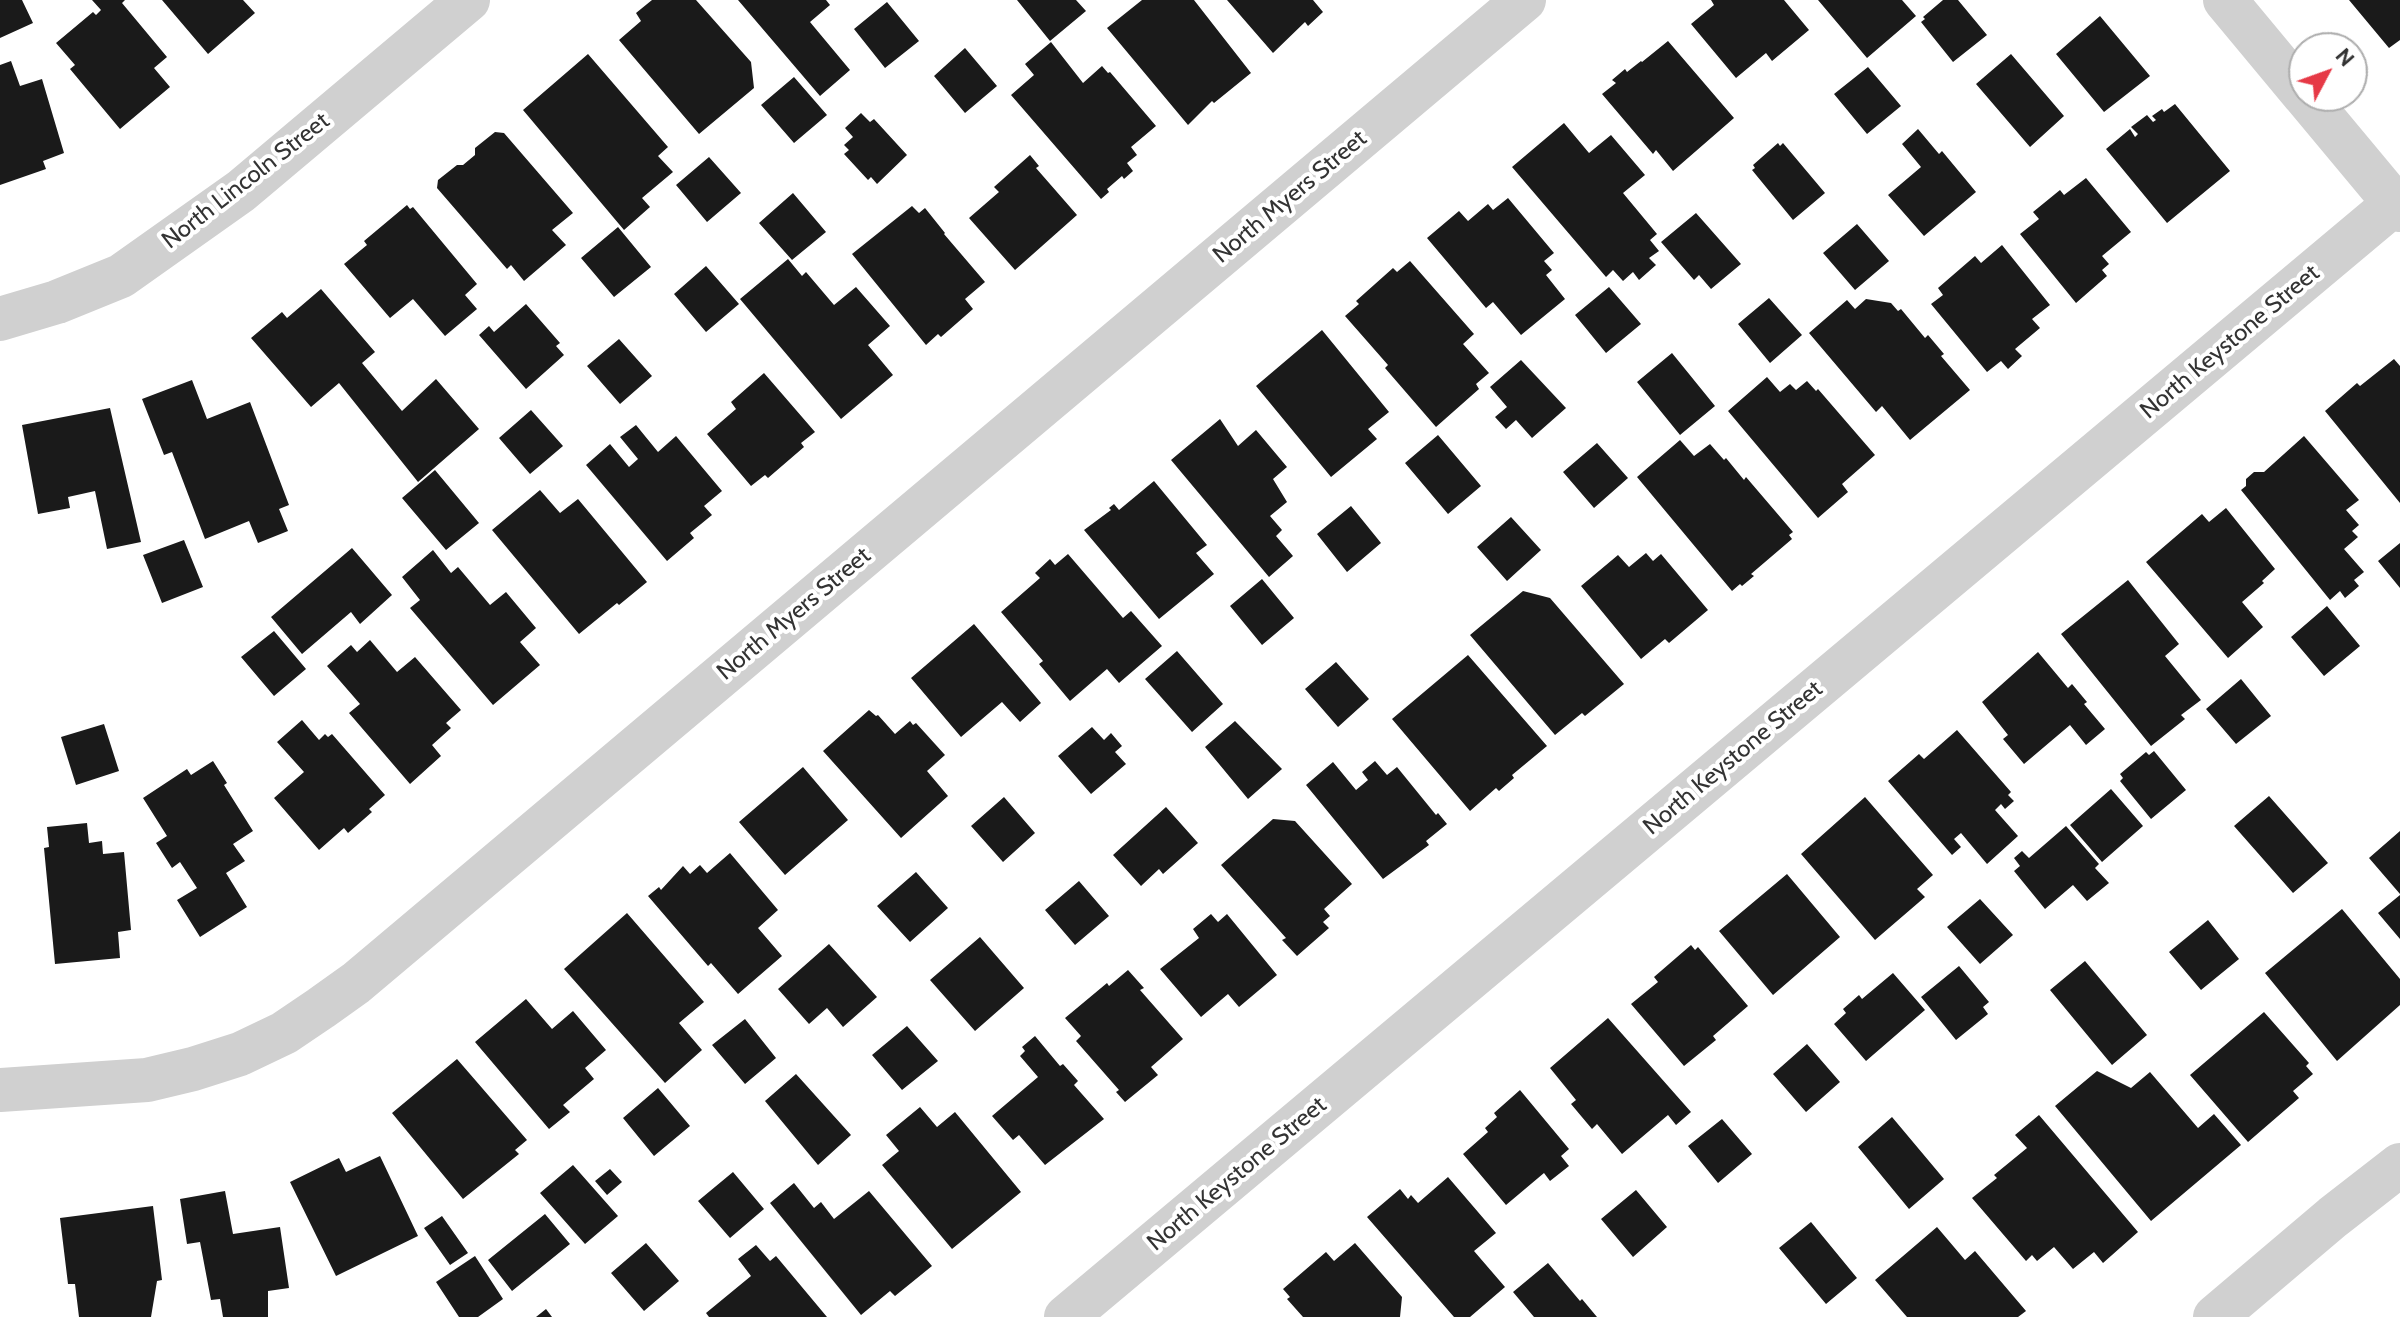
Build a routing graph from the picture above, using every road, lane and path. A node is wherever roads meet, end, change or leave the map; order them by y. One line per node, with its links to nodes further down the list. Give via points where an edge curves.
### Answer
1 (468, 0): 7 (street, North Lincoln Street, via 241,191 121,276)
2 (1524, 0): 8 (street, North Myers Street, via 356,983 284,1033 193,1069 147,1080)
3 (2225, 0): 4 (street)
4 (2288, 77)
5 (2318, 112): 6 (street)
6 (2398, 205): 10 (street, North Keystone Street)
7 (0, 319)
8 (0, 1090)
9 (2400, 1165): 11 (street)
10 (1066, 1317)
11 (2215, 1317)

